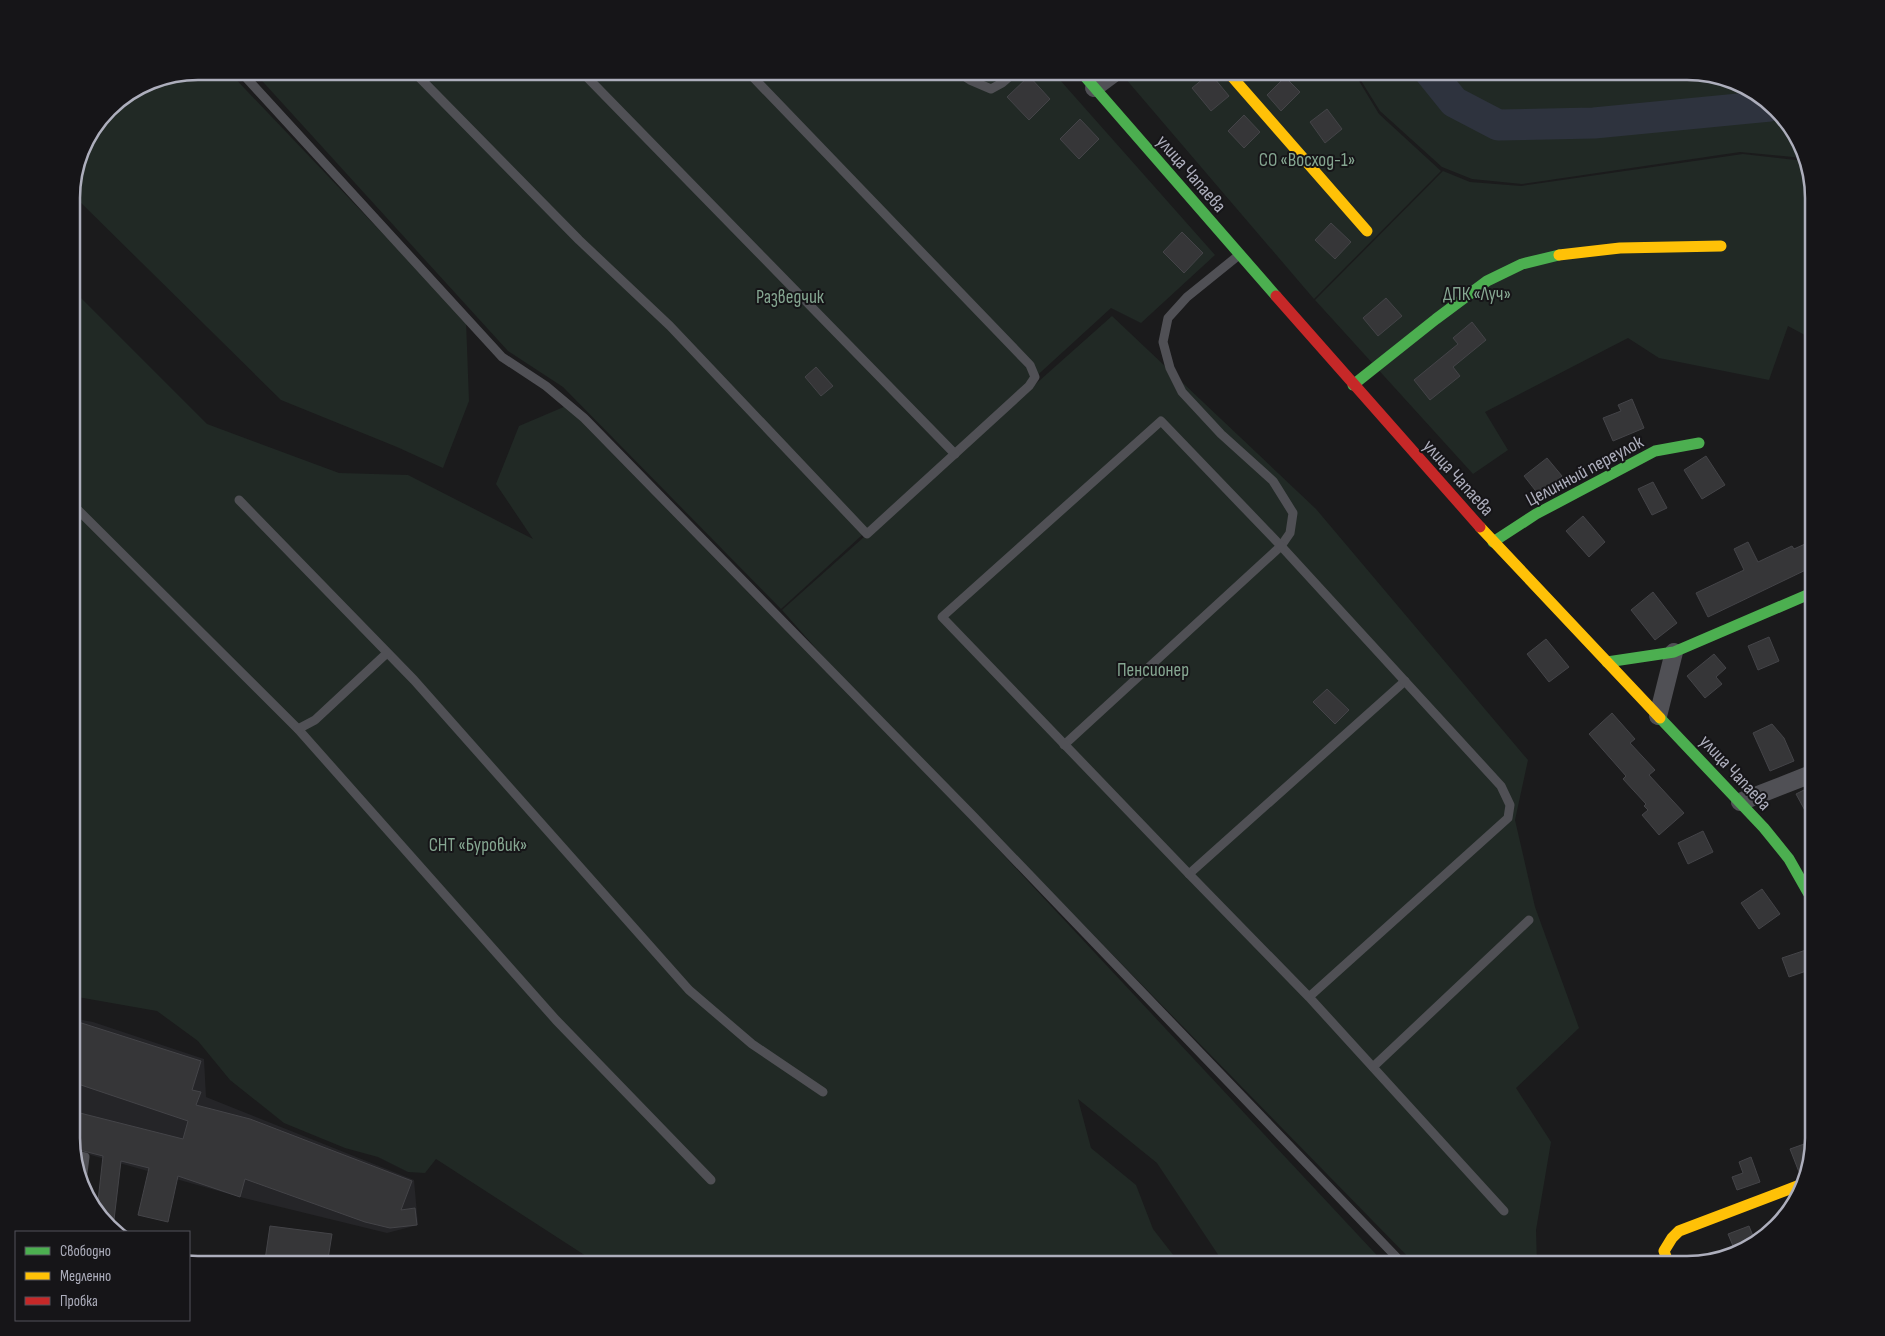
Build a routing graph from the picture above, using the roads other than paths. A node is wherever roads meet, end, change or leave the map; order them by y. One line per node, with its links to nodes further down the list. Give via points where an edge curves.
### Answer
1 (248, 80): 42 (lane, via 502,357 546,386 584,418 972,815)
2 (421, 80): 16 (lane, via 579,240 670,326 867,534)
3 (590, 80): 16 (lane)
4 (756, 80): 16 (lane, via 1030,365 1035,377 1029,386)
5 (970, 80): 6 (lane, via 991,89)
6 (1006, 80)
7 (1087, 80): 10 (street, улица Чапаева)
8 (1105, 80): 10 (street)
9 (1235, 80): 11 (street)
10 (1094, 88): 13 (street, улица Чапаева)
11 (1367, 231)
12 (1721, 246): 14 (street, via 1627,247 1560,254 1521,264 1493,277 1470,293)
13 (1239, 255): 14 (street, улица Чапаева); 20 (lane, via 1174,310 1168,318 1163,342 1170,368 1182,392 1273,482 1293,513 1290,533)
14 (1353, 385): 19 (street, улица Чапаева)
15 (1699, 443): 19 (street, Целинный переулок, via 1655,451 1536,514)
16 (955, 454)
17 (239, 500): 23 (lane)
18 (80, 512): 27 (lane)
19 (1492, 542): 24 (street, улица Чапаева)
20 (1281, 546): 25 (lane); 28 (lane); 28 (lane, via 1161,421 942,617)
21 (1805, 596): 22 (street)
22 (1674, 652): 24 (street); 26 (street)
23 (388, 653): 27 (lane, via 315,720); 36 (lane, via 690,990 752,1044)
24 (1607, 662): 26 (street, улица Чапаева)
25 (1405, 681): 31 (lane); 34 (lane, via 1501,786 1510,805 1508,818)
26 (1658, 716): 30 (street, улица Чапаева)
27 (298, 729): 39 (lane, via 556,1020)
28 (1064, 745): 31 (lane)
29 (1805, 777): 30 (street)
30 (1740, 802): 32 (street, улица Чапаева, via 1789,860)
31 (1188, 874): 34 (lane)
32 (1805, 888)
33 (1529, 920): 35 (lane)
34 (1309, 997): 35 (lane)
35 (1373, 1067): 41 (lane)
36 (823, 1092)
37 (81, 1156): 38 (lane, via 85,1157)
38 (84, 1167)
39 (711, 1180)
40 (1794, 1187): 43 (street, via 1679,1231 1664,1251)
41 (1504, 1210)
42 (1395, 1256)
43 (1666, 1256)

